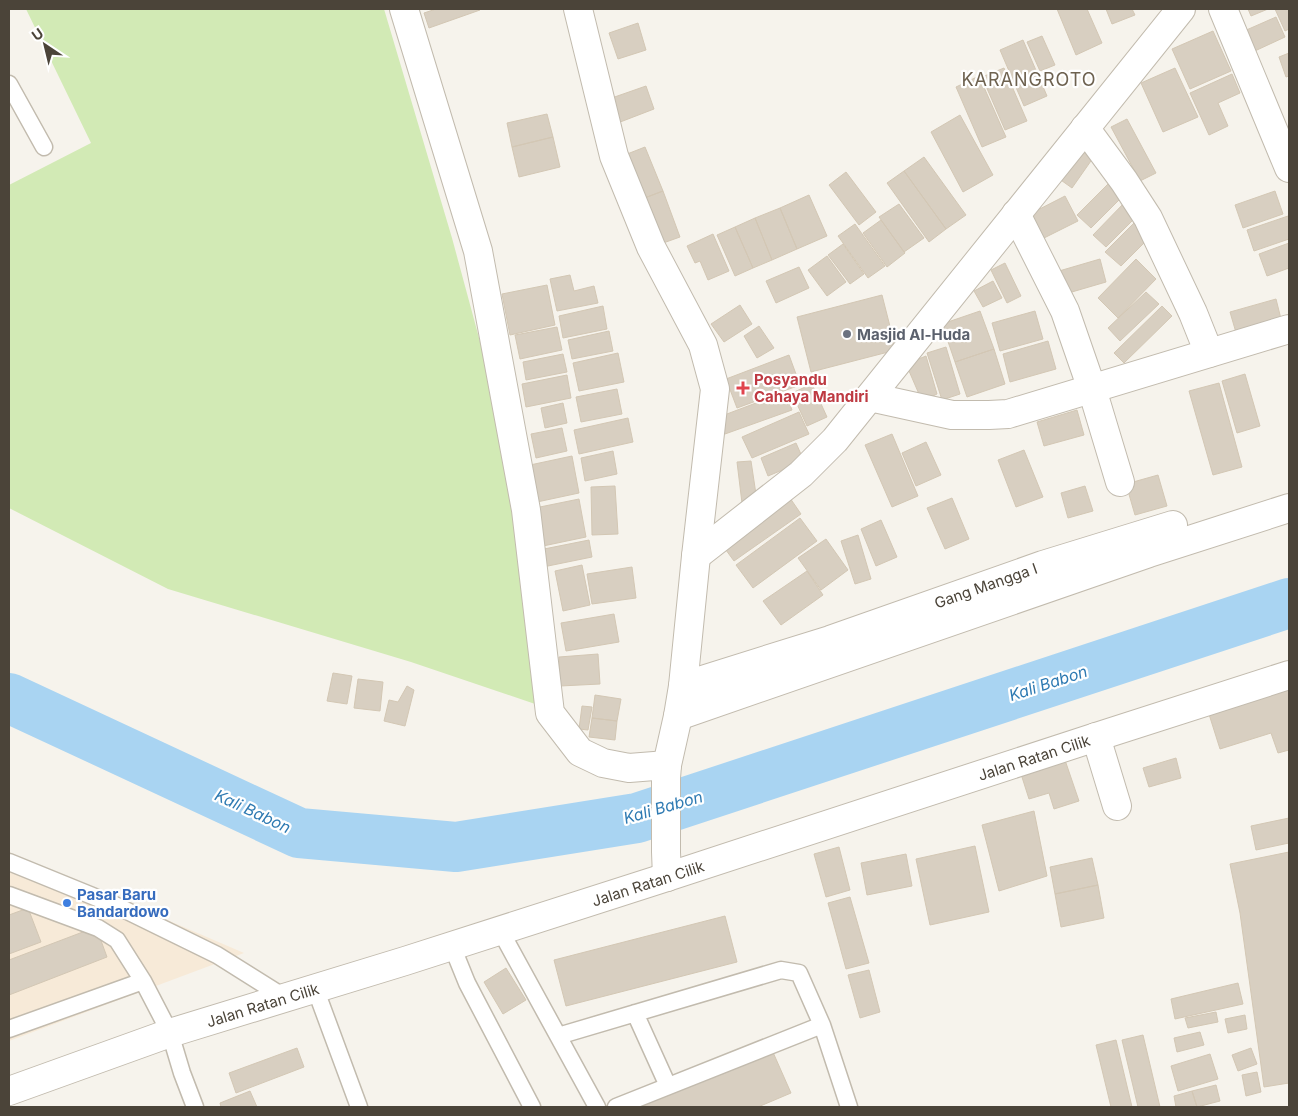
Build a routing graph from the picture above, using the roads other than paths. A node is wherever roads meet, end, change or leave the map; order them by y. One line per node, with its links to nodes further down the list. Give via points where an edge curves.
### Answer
1 (404, 9): 23 (street, via 478,251 526,510 550,713 580,752 603,763)
2 (578, 9): 18 (street, via 614,156 651,248 703,345 715,389)
3 (1181, 9): 6 (street)
4 (1223, 9): 8 (street)
5 (9, 84): 7 (lane)
6 (1086, 128): 9 (street); 11 (street, via 1148,218)
7 (44, 147)
8 (1289, 168)
9 (1016, 214): 12 (street, via 1065,311); 13 (street)
10 (1289, 329): 11 (street)
11 (1209, 353): 12 (street)
12 (1092, 388): 13 (street, via 1008,414 990,415 952,414); 14 (street)
13 (870, 397): 18 (street, via 836,440 802,474)
14 (1120, 482)
15 (1289, 490): 17 (street, Gang Mangga I)
16 (1289, 508): 17 (street)
17 (1203, 526): 20 (street, Gang Mangga I, via 1043,565 830,640); 21 (street, via 1149,552)
18 (696, 556): 20 (street)
19 (1289, 675): 22 (street, Jalan Ratan Cilik)
20 (683, 686): 21 (street)
21 (678, 716): 23 (street)
22 (1098, 744): 24 (street); 26 (street, Jalan Ratan Cilik)
23 (667, 771): 26 (street)
24 (1114, 796)
25 (9, 862): 32 (lane, via 117,906 217,955)
26 (667, 864): 28 (street, Jalan Ratan Cilik)
27 (9, 895): 30 (lane, via 98,928 117,940)
28 (500, 930): 29 (street, Jalan Ratan Cilik); 36 (lane)
29 (455, 953): 31 (street, Jalan Ratan Cilik); 42 (lane, via 467,983)
30 (143, 981): 35 (lane); 37 (lane)
31 (318, 995): 32 (street, Jalan Ratan Cilik); 41 (lane)
32 (284, 998): 37 (street, Jalan Ratan Cilik)
33 (635, 1012): 34 (lane, via 781,970 800,973); 36 (lane); 38 (lane)
34 (822, 1025): 38 (lane); 45 (lane)
35 (9, 1029)
36 (558, 1036): 43 (lane)
37 (172, 1043): 39 (street, Jalan Ratan Cilik); 40 (lane)
38 (668, 1086): 44 (lane)
39 (9, 1091)
40 (195, 1107)
41 (359, 1107)
42 (532, 1107)
43 (598, 1107)
44 (616, 1107)
45 (849, 1107)

